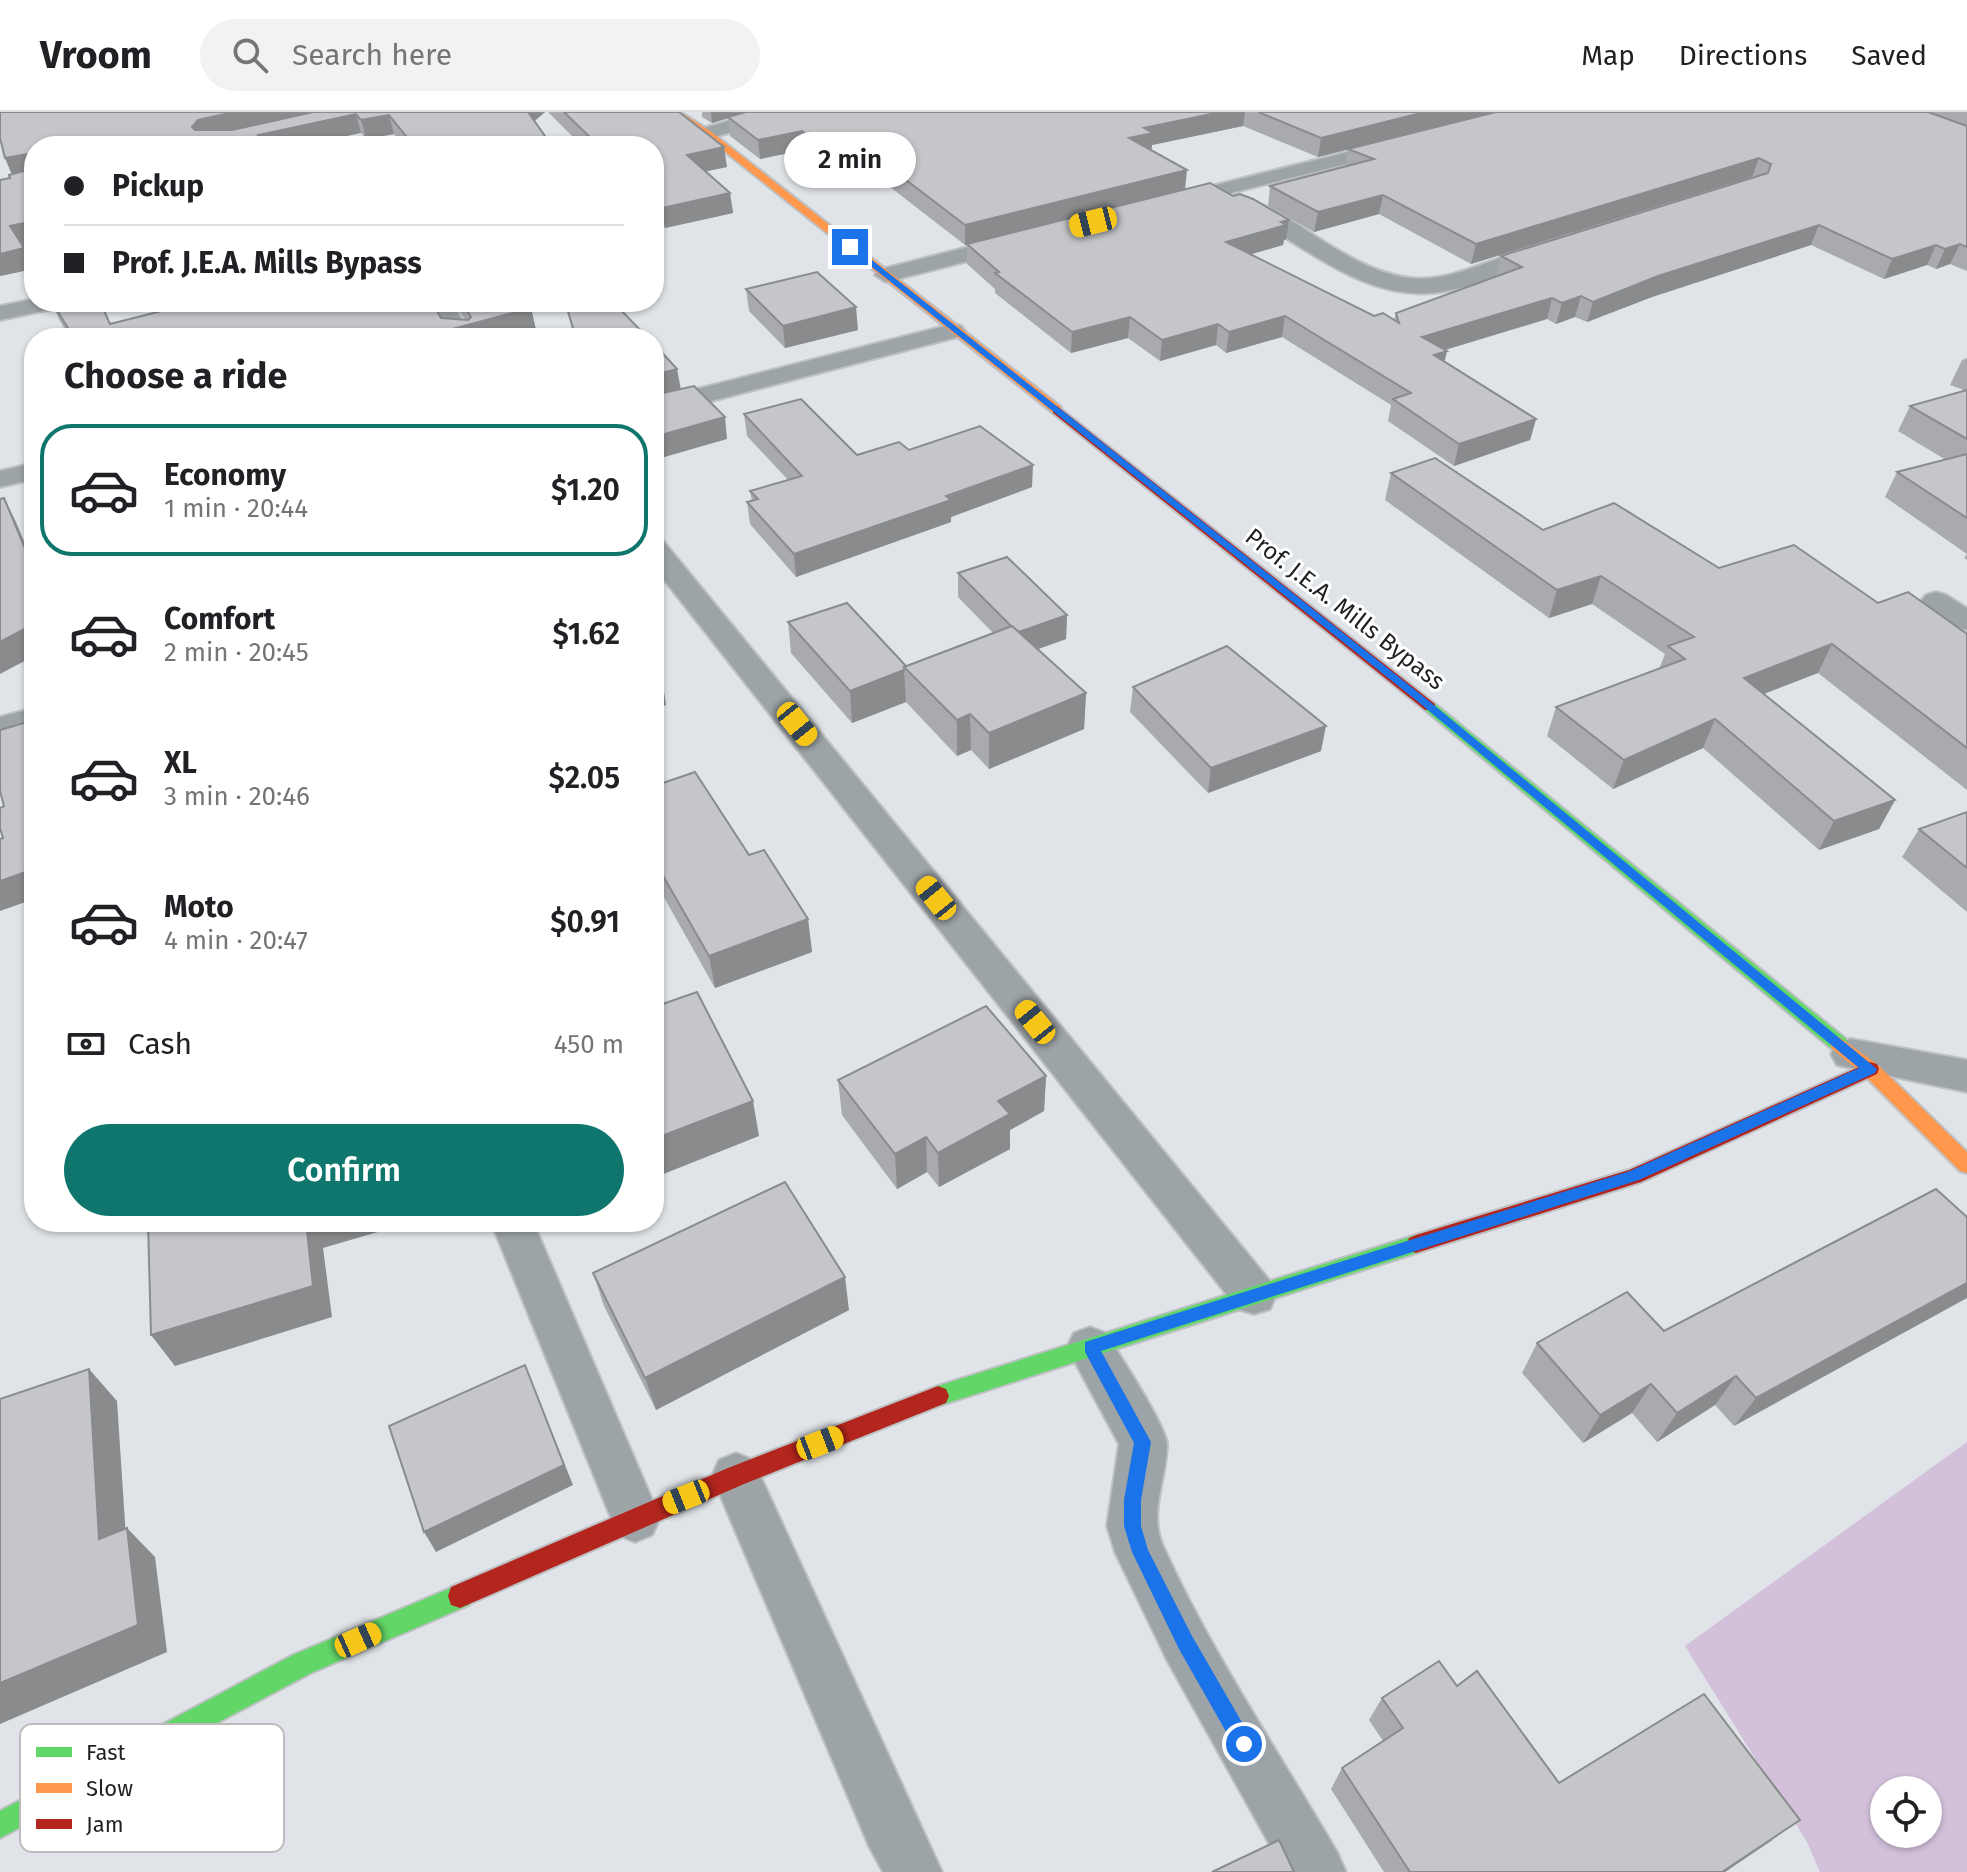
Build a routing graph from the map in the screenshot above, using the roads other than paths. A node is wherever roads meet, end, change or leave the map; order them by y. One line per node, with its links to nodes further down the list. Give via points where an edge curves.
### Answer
1 (674, 112): 4 (street, Prof. J.E.A. Mills Bypass)
2 (781, 112): 4 (street)
3 (351, 115): 5 (street, via 319,121)
4 (707, 133): 11 (street, Prof. J.E.A. Mills Bypass)
5 (333, 136)
6 (1421, 139): 7 (street)
7 (1212, 192): 8 (street); 10 (street, via 1259,212 1376,280 1402,286 1434,286)
8 (1153, 207)
9 (1034, 237): 11 (street)
10 (1571, 243)
11 (886, 275): 14 (street, Prof. J.E.A. Mills Bypass)
12 (24, 308): 13 (street)
13 (0, 313)
14 (953, 331): 15 (street); 23 (street, Prof. J.E.A. Mills Bypass, via 1421,699)
15 (664, 405)
16 (24, 473): 17 (street)
17 (0, 479)
18 (664, 560): 27 (street)
19 (1936, 601): 20 (street)
20 (1967, 621)
21 (24, 721): 22 (street)
22 (0, 728)
23 (1860, 1062): 24 (street); 25 (street, Prof. J.E.A. Mills Bypass); 27 (street, via 1634,1176)
24 (1967, 1076)
25 (1967, 1165)
26 (516, 1232): 30 (street)
27 (1254, 1295): 28 (street)
28 (1090, 1347): 29 (street, via 960,1387); 35 (street, via 1143,1442 1132,1526 1140,1552 1185,1642)
29 (736, 1476): 30 (street); 34 (street)
30 (635, 1518): 31 (street, via 302,1664)
31 (189, 1724)
32 (20, 1814): 33 (street)
33 (0, 1825)
34 (913, 1872)
35 (1317, 1872)

